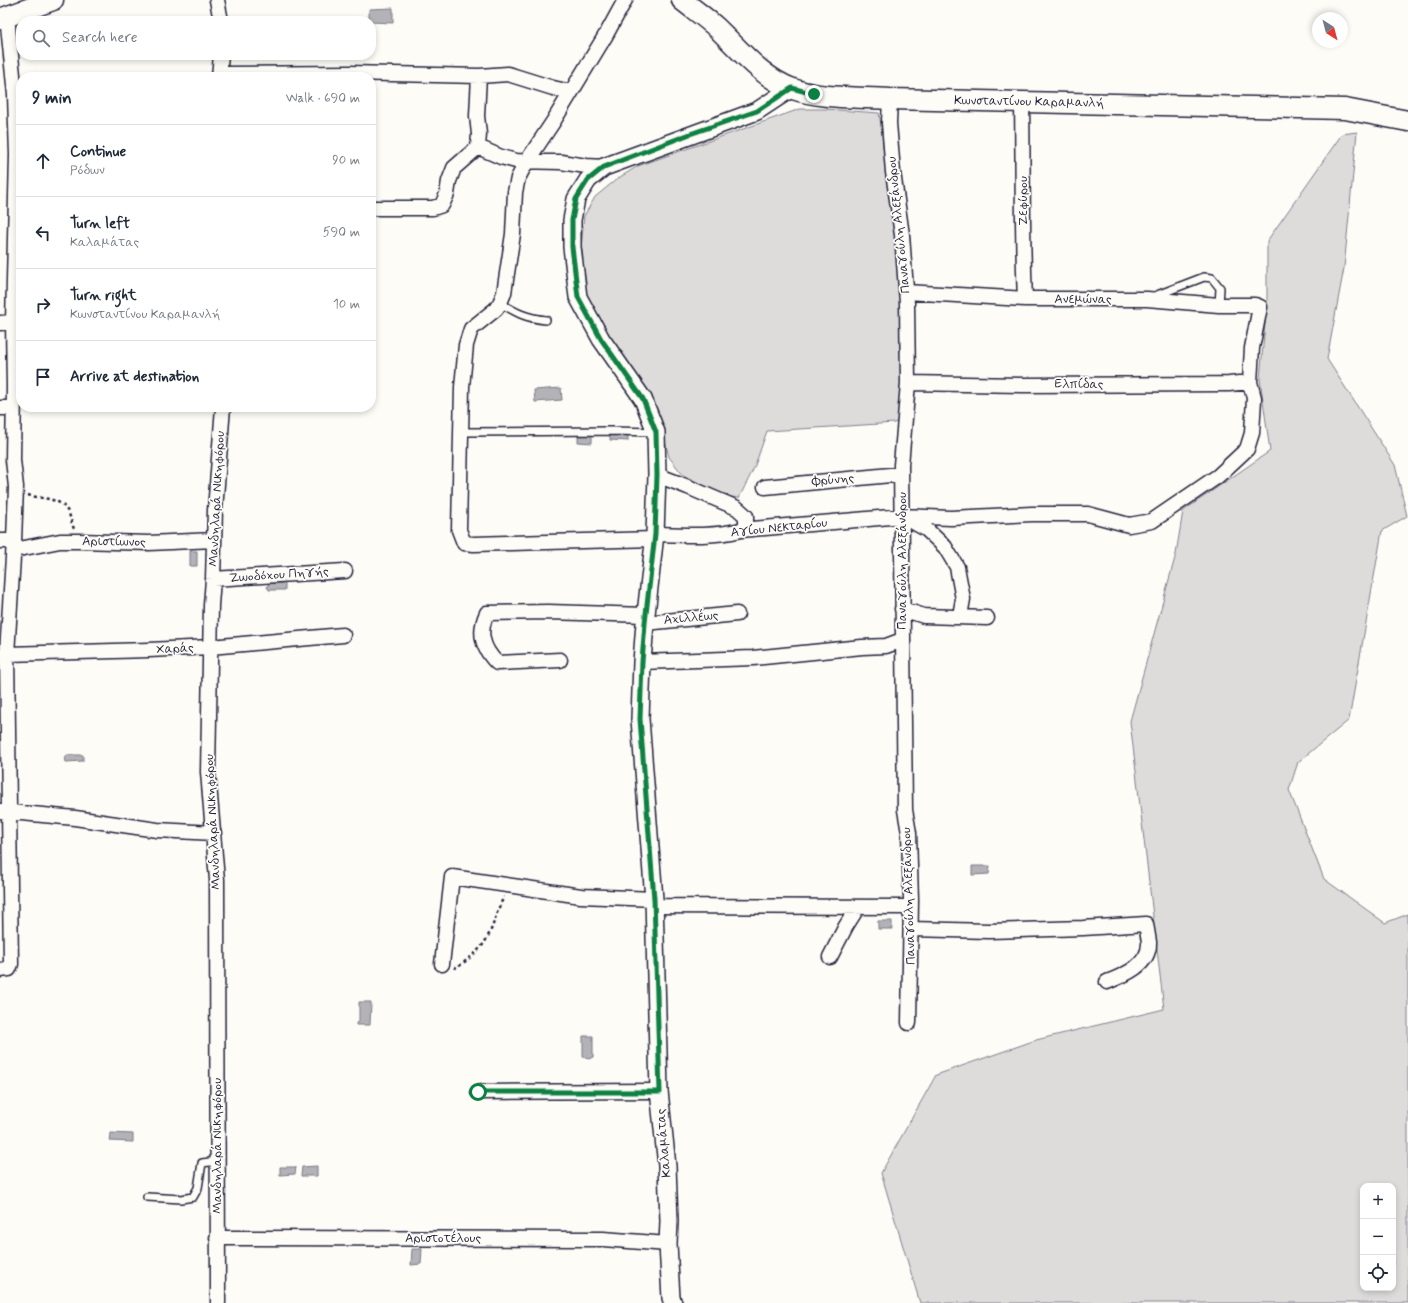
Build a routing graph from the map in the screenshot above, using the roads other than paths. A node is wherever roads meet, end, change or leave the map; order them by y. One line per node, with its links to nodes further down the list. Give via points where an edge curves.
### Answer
1 (53, 0): 6 (main road)
2 (217, 0): 5 (street)
3 (625, 0): 12 (street)
4 (682, 0): 11 (main road, Κωνσταντίνου Καραμανλή, via 716,27 758,68)
5 (220, 16)
6 (3, 18): 16 (street, via 15,94)
7 (220, 60): 8 (street)
8 (219, 72)
9 (376, 74): 10 (street)
10 (479, 76): 12 (street, via 508,74); 17 (street)
11 (792, 88): 13 (main road, Κωνσταντίνου Καραμανλή, via 814,94); 19 (street, Καλαμάτας, via 757,111)
12 (571, 92): 18 (street)
13 (890, 99): 14 (main road, Κωνσταντίνου Καραμανλή); 22 (street, Παναγούλη Αλεξάνδρου, via 889,123)
14 (1022, 102): 15 (main road, Κωνσταντίνου Καραμανλή, via 1346,109); 23 (street, Ζεφύρου)
15 (1408, 121)
16 (16, 124)
17 (478, 147): 18 (street, via 501,157); 21 (street, via 454,168 442,205 434,208)
18 (526, 161): 19 (street); 25 (street, via 515,192 513,234 507,278)
19 (604, 167): 35 (street, Καλαμάτας, via 588,180 576,199 572,220 572,247 578,297 601,339 643,399)
20 (16, 172): 29 (street)
21 (376, 208)
22 (906, 292): 23 (street, Ανεμώνας); 31 (street, Παναγούλη Αλεξάνδρου)
23 (1025, 299): 24 (street, Ανεμώνας)
24 (1147, 299): 26 (street, Ανεμώνας); 26 (lane, via 1204,277 1212,278 1220,288)
25 (500, 303): 28 (lane, via 521,315); 34 (street, via 471,329 466,345 462,388)
26 (1219, 305): 27 (street, Ανεμώνας)
27 (1260, 307): 30 (street, Αγίου Νεκταρίου, via 1252,348)
28 (546, 320)
29 (7, 322): 32 (street)
30 (1250, 382): 31 (street, Ελπίδας); 39 (street, Αγίου Νεκταρίου, via 1254,398 1252,432 1247,449 1218,476 1152,521 1129,524 1088,514 951,518)
31 (908, 384): 36 (street, Παναγούλη Αλεξάνδρου)
32 (7, 408): 44 (street, via 16,487)
33 (223, 412): 42 (street, Μανδηλαρά Νικηφόρου)
34 (462, 432): 35 (lane); 41 (street, Αγίου Νεκταρίου, via 459,530 464,543)
35 (656, 432): 37 (street, Καλαμάτας)
36 (901, 474): 38 (street, Φρύνης); 39 (street, Παναγούλη Αλεξάνδρου)
37 (657, 475): 40 (street, via 737,508 746,516 746,525); 41 (street, Καλαμάτας)
38 (765, 487)
39 (902, 516): 40 (street, Αγίου Νεκταρίου); 47 (street, Παναγούλη Αλεξάνδρου); 49 (street, via 926,529 945,547 957,567 963,599)
40 (741, 530): 41 (street, Αγίου Νεκταρίου, via 726,534)
41 (655, 537): 51 (street, Καλαμάτας)
42 (214, 540): 44 (street, Αριστίωνος, via 149,543 79,540); 46 (street, Μανδηλαρά Νικηφόρου)
43 (0, 541): 44 (street, Αριστίωνος)
44 (14, 545): 55 (street)
45 (345, 571): 46 (street, Ζωοδόχου Πηγής)
46 (213, 579): 54 (street, Μανδηλαρά Νικηφόρου)
47 (902, 609): 49 (street, via 924,616); 53 (street, Παναγούλη Αλεξάνδρου)
48 (737, 614): 51 (street, Αχιλλέως)
49 (960, 616): 50 (street)
50 (987, 618)
51 (646, 619): 56 (street, Αχιλλέως, via 548,612 487,613 482,623 483,638 489,654 497,662); 57 (street, Καλαμάτας)
52 (343, 635): 54 (street, Χαράς)
53 (902, 640): 57 (street, via 886,646 862,646 753,658); 63 (street, Παναγούλη Αλεξάνδρου, via 904,810 909,833)
54 (210, 647): 55 (street, Χαράς, via 142,651); 60 (street, Μανδηλαρά Νικηφόρου, via 208,772)
55 (5, 650): 58 (street)
56 (560, 660)
57 (642, 662): 61 (street, Καλαμάτας, via 640,719)
58 (4, 760): 59 (street)
59 (4, 811): 60 (street, via 157,830); 67 (street, via 11,964)
60 (214, 833): 72 (street, Μανδηλαρά Νικηφόρου, via 217,880)
61 (654, 903): 62 (street); 66 (street, via 581,896 452,878); 71 (street, Καλαμάτας)
62 (858, 907): 63 (street); 65 (street)
63 (911, 907): 64 (street, Παναγούλη Αλεξάνδρου)
64 (911, 929): 68 (street, via 989,931 1146,924 1149,944 1144,960 1127,974); 69 (street, Παναγούλη Αλεξάνδρου)
65 (830, 958)
66 (442, 964)
67 (5, 970)
68 (1107, 982)
69 (909, 1023)
70 (478, 1092): 71 (street)
71 (660, 1092): 75 (street, Καλαμάτας, via 667,1166)
72 (218, 1161): 73 (lane, via 202,1162 198,1188 193,1197); 74 (street, Μανδηλαρά Νικηφόρου)
73 (147, 1197)
74 (217, 1238): 75 (street, Αριστοτέλους, via 603,1239); 76 (street, Μανδηλαρά Νικηφόρου)
75 (668, 1244): 77 (street, Καλαμάτας)
76 (218, 1303)
77 (672, 1303)

